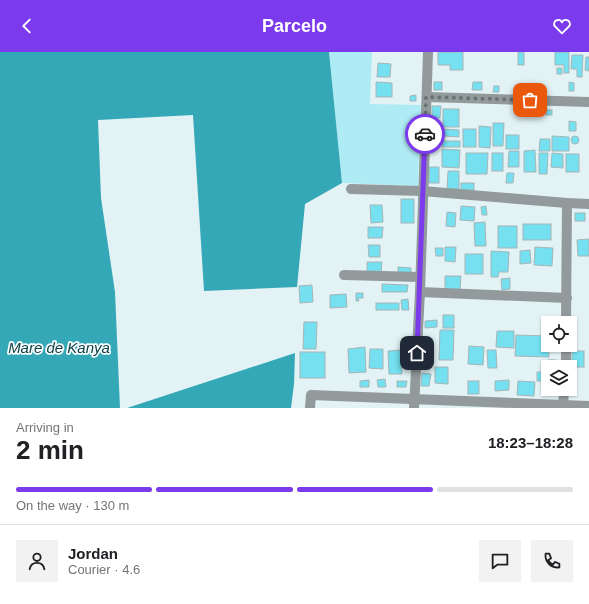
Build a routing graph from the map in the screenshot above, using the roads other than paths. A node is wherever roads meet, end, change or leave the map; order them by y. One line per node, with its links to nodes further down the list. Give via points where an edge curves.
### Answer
1 (428, 52): 2 (street)
2 (426, 97): 3 (street); 5 (street)
3 (589, 102)
4 (351, 189): 5 (street)
5 (422, 191): 6 (street); 9 (street)
6 (567, 203): 7 (street); 11 (street)
7 (589, 204)
8 (344, 275): 9 (street)
9 (420, 277): 10 (street)
10 (420, 292): 11 (street); 14 (street)
11 (567, 298): 12 (street)
12 (566, 316)
13 (564, 396): 15 (street)
14 (415, 403): 15 (street); 17 (street, via 311,395)
15 (563, 406): 16 (street)
16 (589, 406)
17 (310, 408)

